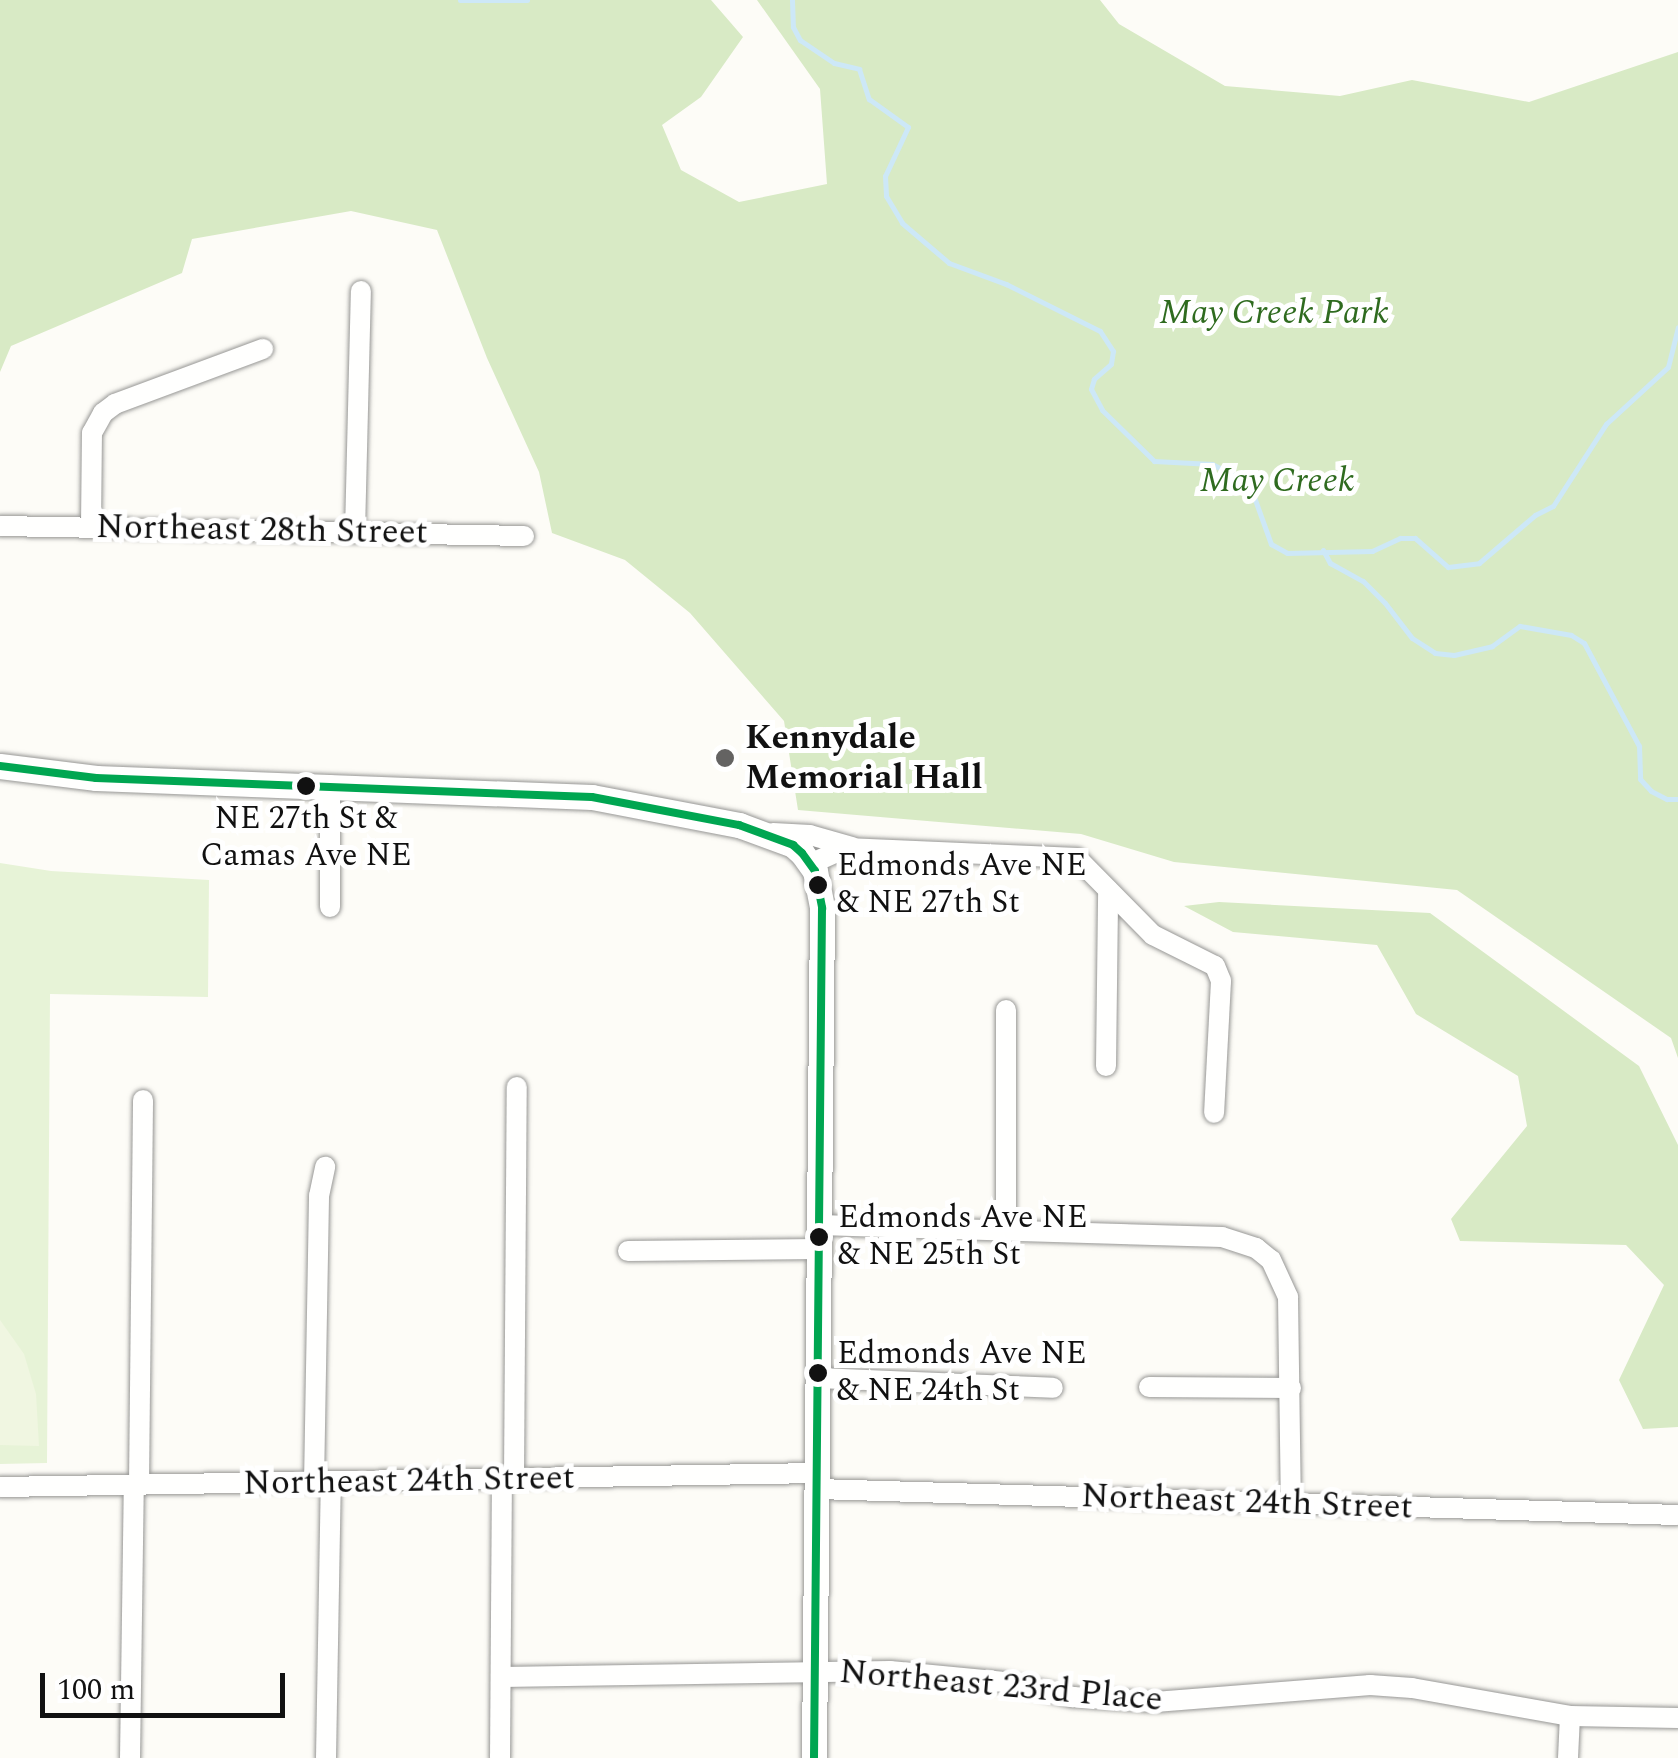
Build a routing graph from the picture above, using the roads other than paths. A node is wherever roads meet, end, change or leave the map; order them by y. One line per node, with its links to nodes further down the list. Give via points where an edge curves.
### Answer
1 (361, 291): 5 (street)
2 (263, 349): 4 (street, via 102,413 92,433)
3 (0, 526): 4 (street, Northeast 28th Street)
4 (91, 526): 5 (street, Northeast 28th Street)
5 (354, 532): 6 (street, Northeast 28th Street)
6 (524, 536)
7 (0, 766): 8 (street, via 84,778)
8 (330, 785): 9 (street, via 574,795); 13 (street)
9 (763, 833): 10 (street, via 810,835); 11 (street, via 793,845)
10 (859, 848): 11 (street, via 840,848); 12 (street, via 1064,855 1077,858)
11 (810, 864): 21 (street, via 822,908)
12 (1108, 890): 15 (street); 18 (street, via 1153,934 1215,966 1221,980)
13 (330, 908)
14 (1006, 1010): 20 (street)
15 (1106, 1066)
16 (517, 1088): 27 (street)
17 (143, 1100): 30 (street)
18 (1214, 1113)
19 (325, 1167): 29 (street, via 319,1196)
20 (1006, 1228): 21 (street); 26 (street, via 1238,1240 1272,1260 1288,1298)
21 (819, 1237): 22 (street); 23 (street)
22 (628, 1252)
23 (818, 1378): 25 (street); 28 (street)
24 (1149, 1387): 26 (street)
25 (1053, 1388)
26 (1291, 1388): 32 (street)
27 (508, 1478): 28 (street, Northeast 24th Street); 29 (street, Northeast 24th Street); 35 (street)
28 (817, 1481): 32 (street, Northeast 24th Street); 34 (street)
29 (322, 1484): 30 (street, Northeast 24th Street); 39 (street)
30 (136, 1486): 31 (street, Northeast 24th Street); 38 (street)
31 (0, 1488)
32 (1291, 1503): 33 (street, Northeast 24th Street)
33 (1678, 1516)
34 (814, 1671): 35 (street, Northeast 23rd Place); 36 (street, Northeast 23rd Place, via 951,1675 1073,1697 1155,1702 1370,1685); 41 (street)
35 (502, 1676): 40 (street)
36 (1570, 1716): 37 (street, Northeast 23rd Place); 42 (street)
37 (1678, 1718)
38 (130, 1758)
39 (326, 1758)
40 (500, 1758)
41 (814, 1758)
42 (1568, 1758)

